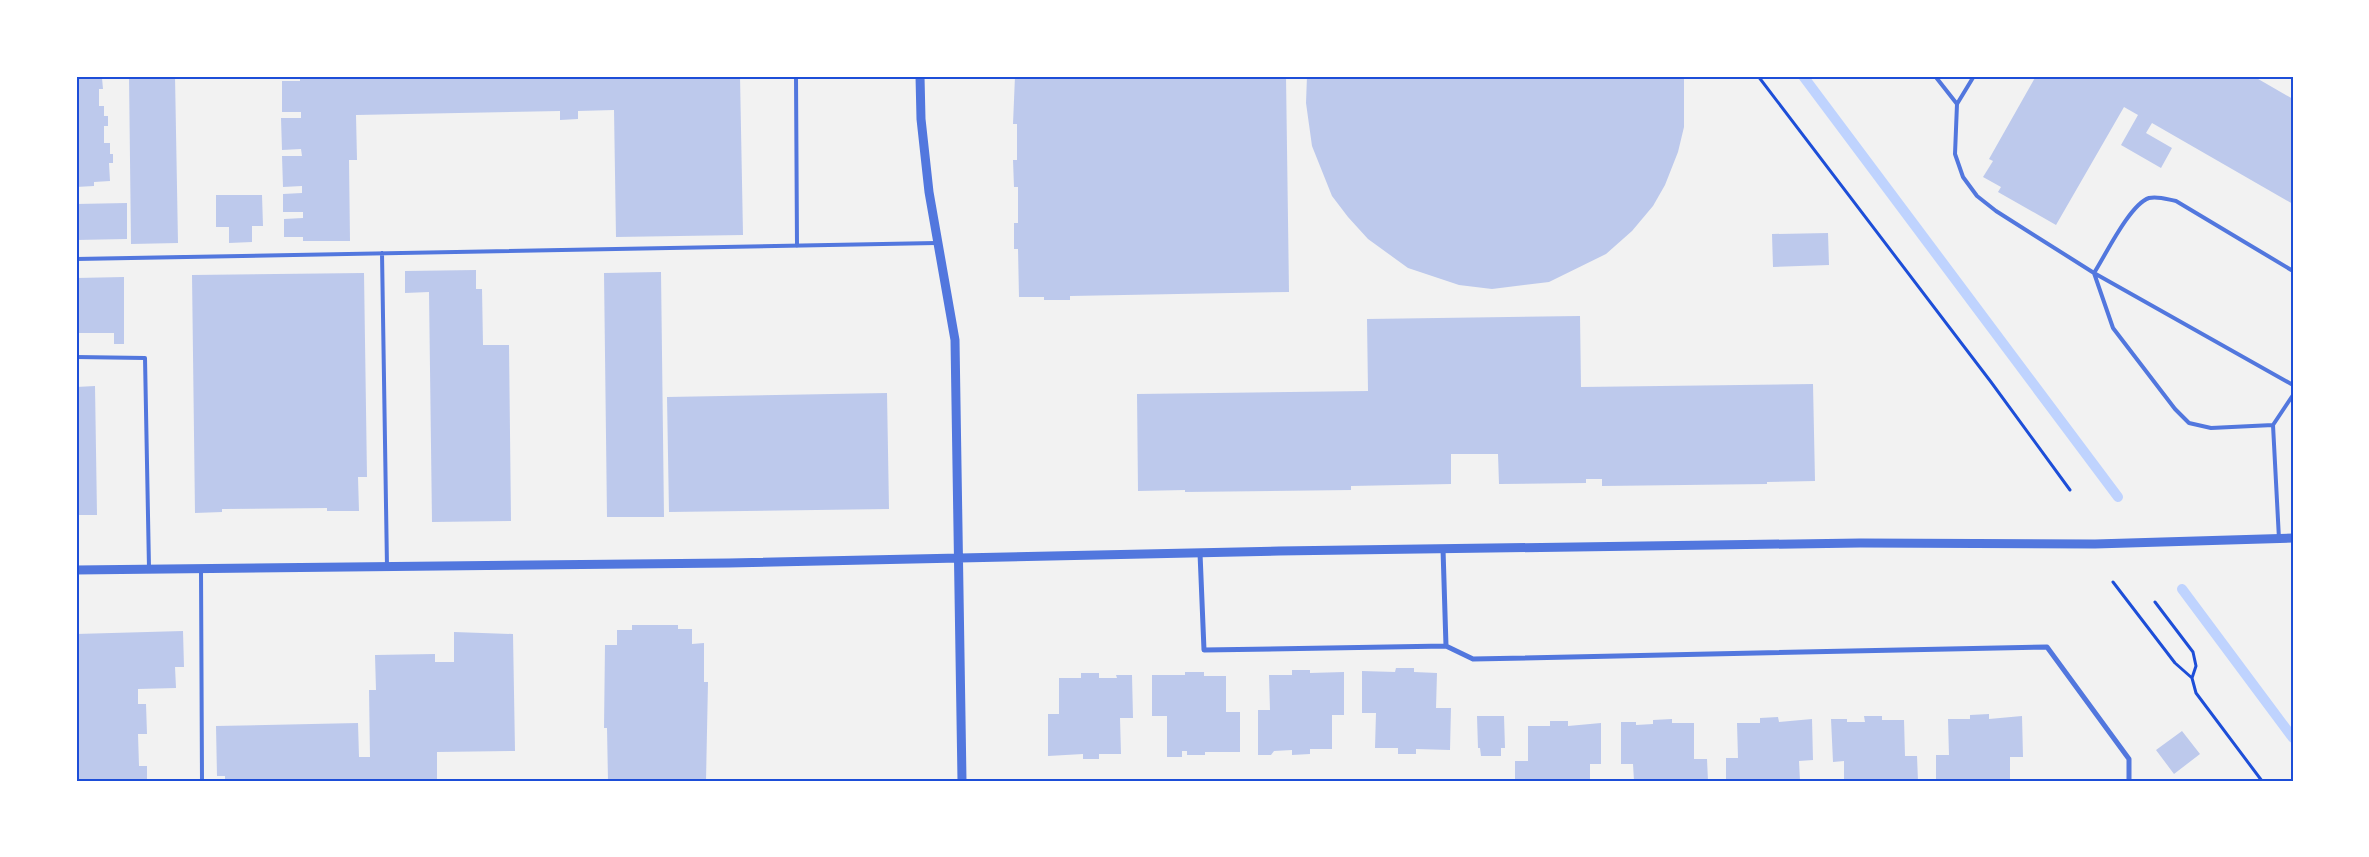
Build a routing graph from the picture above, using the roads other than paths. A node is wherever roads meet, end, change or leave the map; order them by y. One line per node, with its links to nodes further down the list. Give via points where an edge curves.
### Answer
1 (796, 76): 7 (lane)
2 (920, 76): 6 (street, via 921,119)
3 (1935, 76): 5 (lane)
4 (1974, 76): 5 (lane)
5 (1956, 104): 11 (lane, via 1955,154 1963,177 1977,196)
6 (938, 243): 7 (lane); 20 (street, via 955,340)
7 (797, 246): 8 (lane)
8 (382, 253): 9 (lane); 21 (lane)
9 (76, 259)
10 (2293, 271): 11 (lane, via 2176,201 2160,197 2147,199 2135,207)
11 (2094, 273): 13 (lane); 15 (lane, via 2113,328 2189,423 2211,428)
12 (76, 357): 22 (lane, via 145,358)
13 (2293, 385)
14 (2293, 395): 15 (lane)
15 (2273, 425): 16 (lane)
16 (2279, 538): 17 (street); 18 (street, via 2095,544 1860,543)
17 (2293, 538)
18 (1444, 549): 19 (street); 25 (street)
19 (1200, 553): 20 (street); 25 (street, via 1204,650)
20 (959, 557): 21 (street); 27 (street)
21 (387, 567): 23 (street)
22 (149, 569): 23 (street); 24 (street)
23 (201, 569): 26 (lane)
24 (76, 570)
25 (1446, 646): 28 (street, via 1473,660 2047,647 2129,759)
26 (202, 781)
27 (962, 781)
28 (2129, 781)

